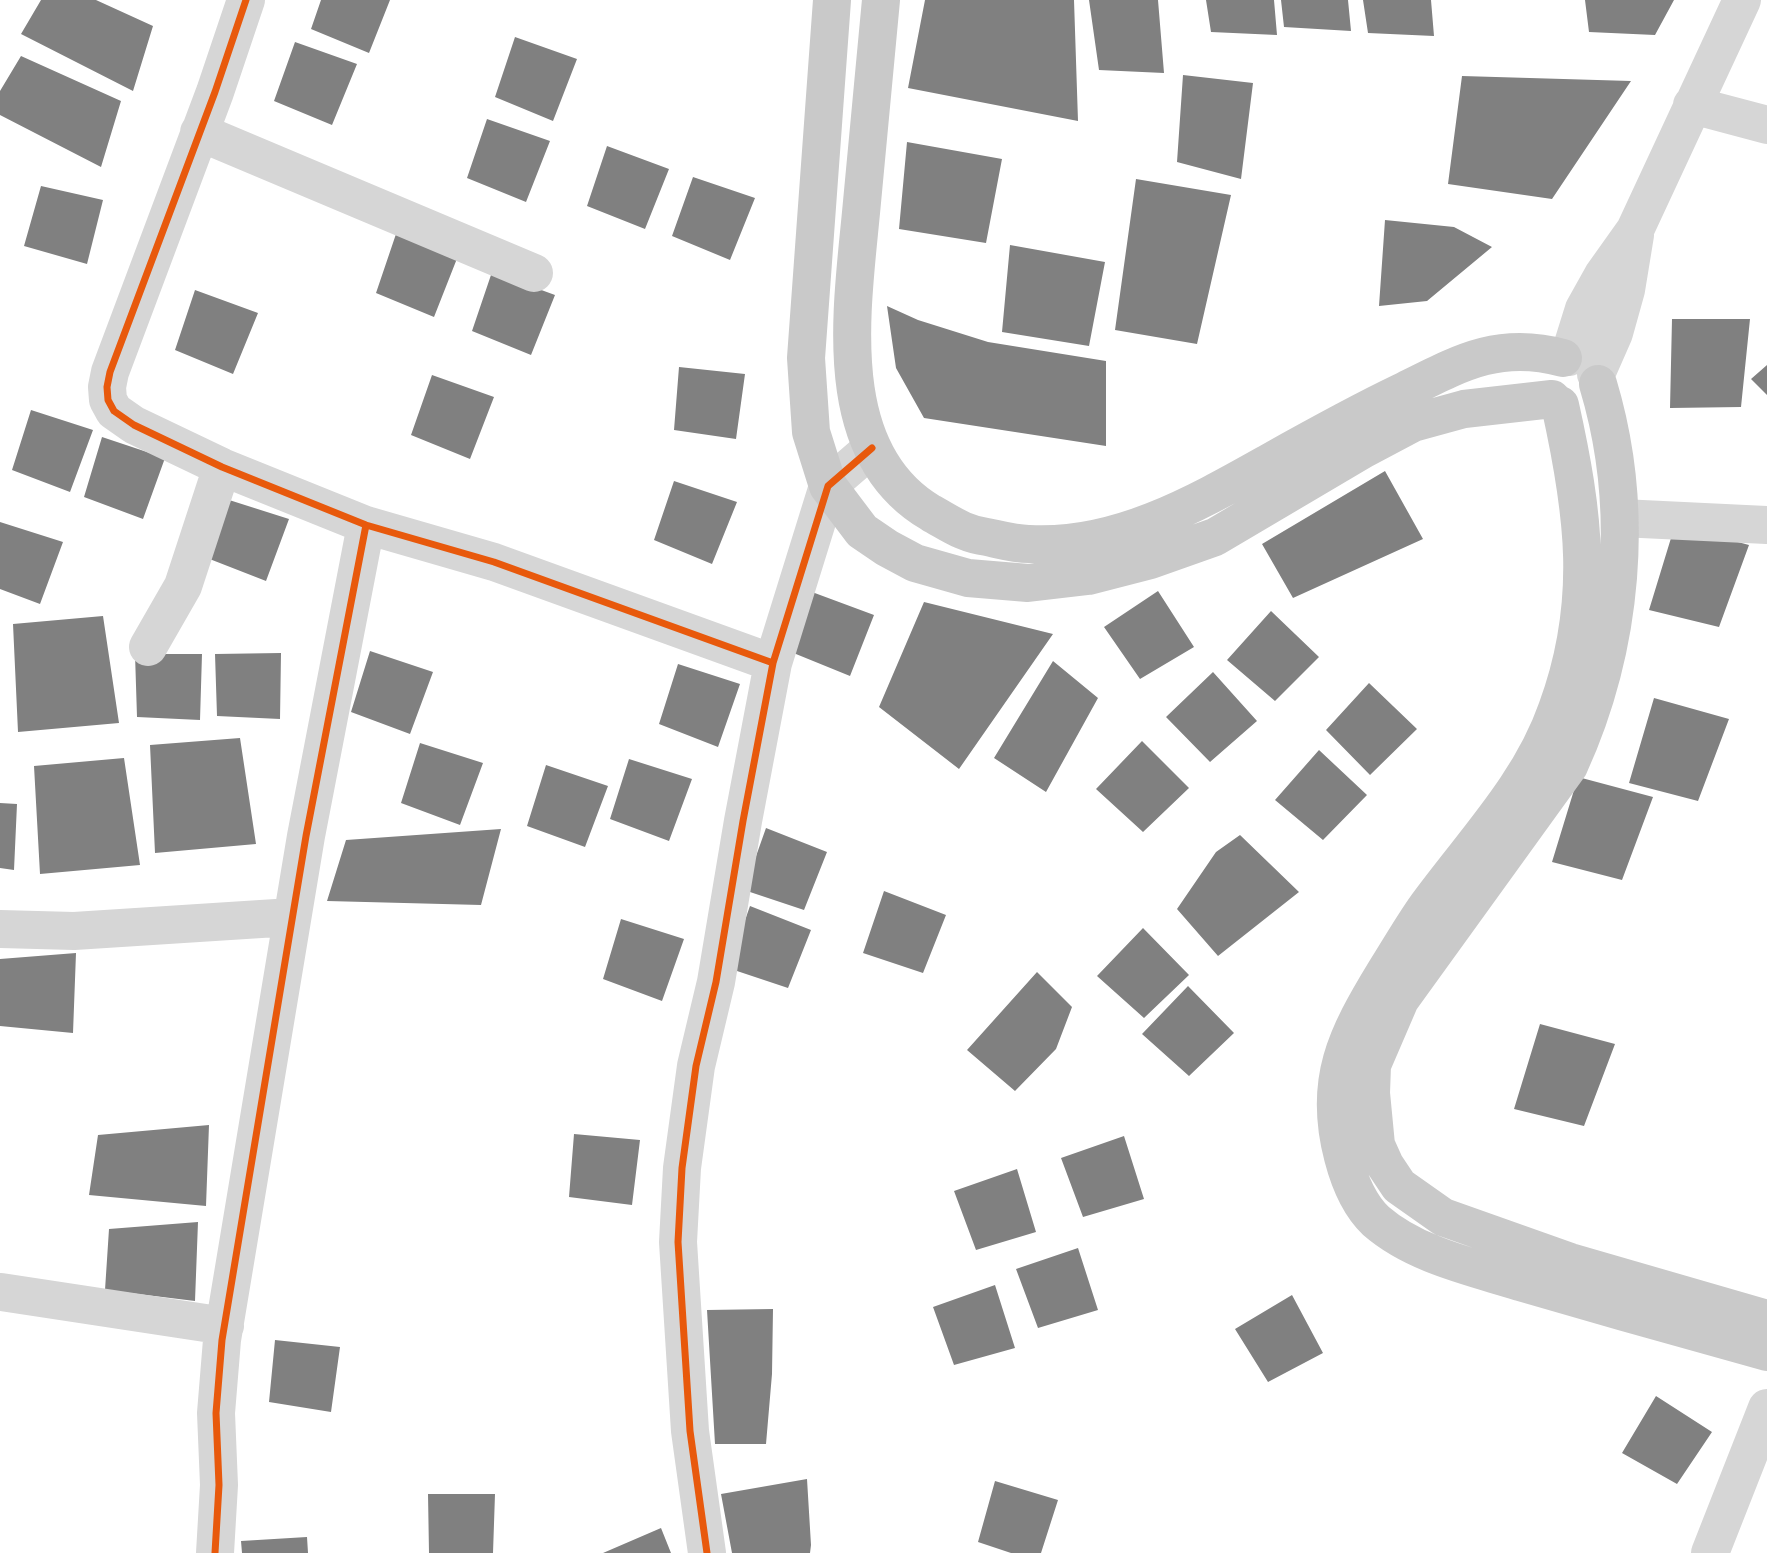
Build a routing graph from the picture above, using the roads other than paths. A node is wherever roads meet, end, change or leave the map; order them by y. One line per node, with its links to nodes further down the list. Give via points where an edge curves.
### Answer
1 (246, 0): 7 (street)
2 (832, 0): 13 (main road, via 806,358 811,432)
3 (881, 0): 11 (main road, via 852,347 853,380)
4 (1742, 0): 5 (street)
5 (1692, 105): 6 (street); 9 (street, via 1636,230 1614,332)
6 (1767, 125)
7 (199, 132): 8 (street); 12 (street, via 107,387 114,411 134,425)
8 (534, 274)
9 (1582, 368): 10 (main road, via 1595,394 1589,402 1570,408); 11 (main road, via 1538,351 1487,355 1355,415 1171,515 1107,536 1066,542 1029,544 968,534 921,507 882,467); 14 (main road, via 1610,425)
10 (1556, 402): 13 (main road, via 1464,409 1413,423 1215,537 1088,576 1028,583 968,578 915,562 862,531); 24 (main road, via 1575,474 1584,566 1581,617 1558,707 1524,778 1424,910 1347,1040 1337,1080 1340,1147 1359,1200 1376,1220 1415,1246 1544,1289)
11 (872, 447): 13 (street)
12 (222, 467): 15 (street); 17 (street, via 183,586)
13 (828, 486): 18 (street)
14 (1621, 518): 16 (street); 22 (main road, via 1620,564 1608,650 1587,725 1562,775 1400,1000 1372,1065 1376,1145 1399,1186 1443,1217 1570,1262)
15 (366, 525): 18 (street, via 494,562); 19 (street)
16 (1767, 525)
17 (148, 647)
18 (773, 663): 27 (street, via 716,982 696,1066 682,1168 678,1242 690,1431)
19 (292, 916): 20 (street, via 74,932); 23 (street)
20 (0, 929)
21 (1, 1292): 23 (street)
22 (1767, 1319)
23 (225, 1326): 26 (street, via 216,1413 219,1485)
24 (1767, 1352)
25 (1767, 1408): 28 (street)
26 (215, 1553)
27 (707, 1553)
28 (1710, 1553)

